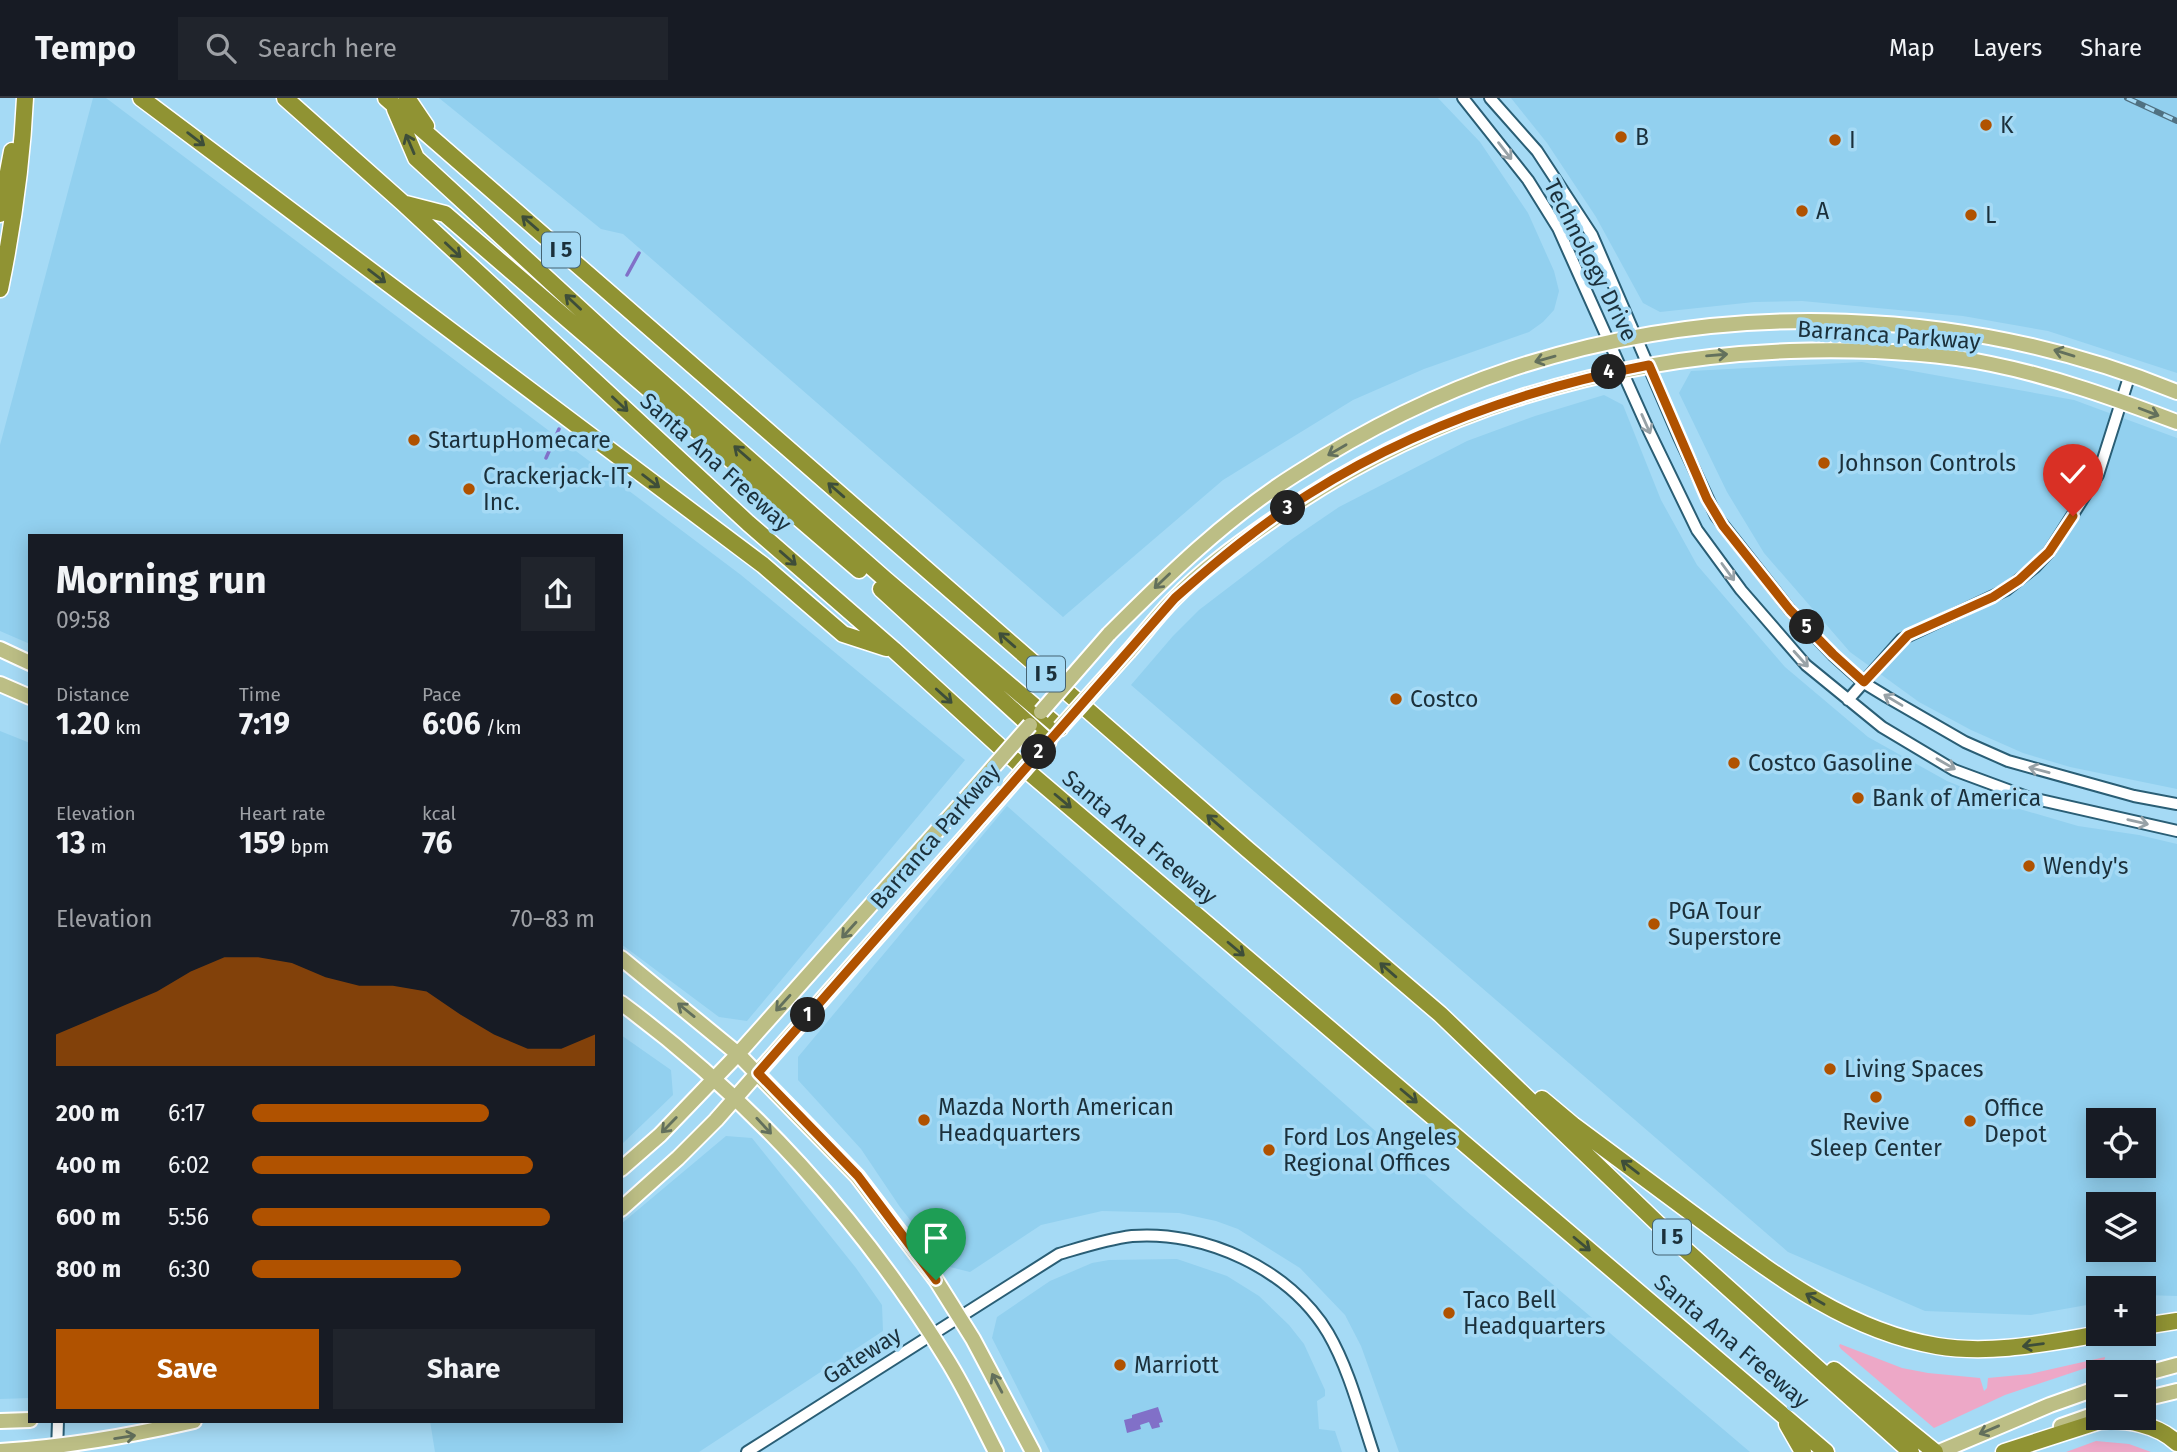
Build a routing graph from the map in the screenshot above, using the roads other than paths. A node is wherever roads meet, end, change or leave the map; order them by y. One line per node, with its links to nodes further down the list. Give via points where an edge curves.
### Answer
1 (24, 98): 8 (highway); 9 (highway, via 22,153)
2 (141, 98): 20 (highway, one-way to 20, via 763,565 843,634)
3 (285, 98): 7 (highway, Santa Ana Freeway)
4 (1462, 98): 11 (street, Technology Drive, one-way to 11, via 1545,205)
5 (1490, 98): 10 (street, Technology Drive, via 1537,151 1592,235)
6 (396, 100): 18 (highway, one-way to 6, via 416,158); 34 (highway, Santa Ana Freeway / I 5, one-way to 6, via 435,140)
7 (403, 203): 18 (highway, via 445,214); 20 (highway, Santa Ana Freeway, one-way to 20, via 748,523)
8 (0, 214)
9 (0, 289)
10 (1638, 338): 11 (main road, Barranca Parkway); 12 (street, Technology Drive); 14 (main road, Barranca Parkway, one-way to 10, via 2048,348 1910,326 1761,323)
11 (1611, 343): 13 (street, Technology Drive); 26 (main road, Barranca Parkway, one-way to 26, bridge, via 1462,387 1362,435 1294,475 1212,535 1109,634)
12 (1649, 365): 13 (main road, Barranca Parkway); 16 (main road, Barranca Parkway, one-way to 16, via 1710,356 1853,350 1990,364); 22 (street, Technology Drive, via 1723,526 1790,610)
13 (1622, 370): 25 (street, Technology Drive, one-way to 25, via 1697,530 1806,665); 28 (main road, Barranca Parkway, bridge, via 1493,404 1432,429 1309,494 1230,550 1175,598)
14 (2130, 374): 15 (main road, Barranca Parkway); 16 (street)
15 (2177, 392)
16 (2121, 401): 17 (main road, Barranca Parkway, one-way to 17); 22 (street, via 2098,475 2049,552 2006,590 1902,639)
17 (2177, 422)
18 (882, 583): 26 (highway); 27 (highway)
19 (0, 649): 21 (main road)
20 (894, 650): 52 (highway, Santa Ana Freeway, one-way to 52, via 1011,757)
21 (28, 662)
22 (1864, 682): 25 (street); 30 (street, Technology Drive, one-way to 22, via 2008,761 1965,742)
23 (0, 684): 24 (main road)
24 (28, 696)
25 (1848, 700): 31 (street, Technology Drive, one-way to 31, via 1882,727 1954,769 2027,797)
26 (1041, 712): 27 (main road, Barranca Parkway, bridge); 28 (highway)
27 (1030, 725): 29 (highway); 35 (main road, Barranca Parkway, one-way to 35, bridge)
28 (1060, 728): 29 (main road, Barranca Parkway, bridge)
29 (1048, 742): 36 (main road, Barranca Parkway, bridge)
30 (2177, 804)
31 (2177, 831)
32 (623, 960): 35 (main road, one-way to 32)
33 (623, 1005): 37 (main road)
34 (1440, 1014): 41 (highway, Santa Ana Freeway / I 5); 46 (highway, one-way to 34, via 2013,1348 1959,1349 1900,1338 1841,1314 1782,1280 1573,1125)
35 (738, 1054): 36 (main road); 37 (main road, Barranca Parkway)
36 (758, 1073): 38 (main road, Barranca Parkway); 42 (main road, via 858,1176)
37 (714, 1078): 38 (main road); 39 (main road, Barranca Parkway, one-way to 39)
38 (736, 1097): 40 (main road, Barranca Parkway); 45 (main road, one-way to 45, via 842,1212)
39 (623, 1167)
40 (623, 1207)
41 (1675, 1240): 67 (highway, Santa Ana Freeway / I 5); 68 (highway)
42 (959, 1317): 45 (street, Gateway); 63 (main road, one-way to 42); 64 (street, Gateway, via 1059,1254 1102,1241 1155,1236 1224,1249 1275,1278 1320,1320 1352,1388)
43 (2177, 1321): 44 (highway)
44 (2156, 1324)
45 (932, 1335): 61 (street, Gateway); 62 (main road)
46 (2086, 1336)
47 (2177, 1365): 48 (main road)
48 (2156, 1371)
49 (2177, 1391): 51 (main road)
50 (2086, 1392): 68 (main road, one-way to 68)
51 (2156, 1396)
52 (1781, 1412): 65 (highway); 66 (highway, Santa Ana Freeway)
53 (2086, 1418): 69 (main road)
54 (28, 1420): 55 (main road)
55 (0, 1421)
56 (58, 1423): 59 (street)
57 (186, 1423): 59 (main road, one-way to 57)
58 (2177, 1443): 69 (highway, via 2157,1430 2111,1420)
59 (57, 1449): 60 (main road)
60 (0, 1451)
61 (747, 1452)
62 (996, 1452)
63 (1033, 1452)
64 (1373, 1452)
65 (1803, 1452)
66 (1826, 1452)
67 (1911, 1452)
68 (1937, 1452)
69 (2001, 1452)

